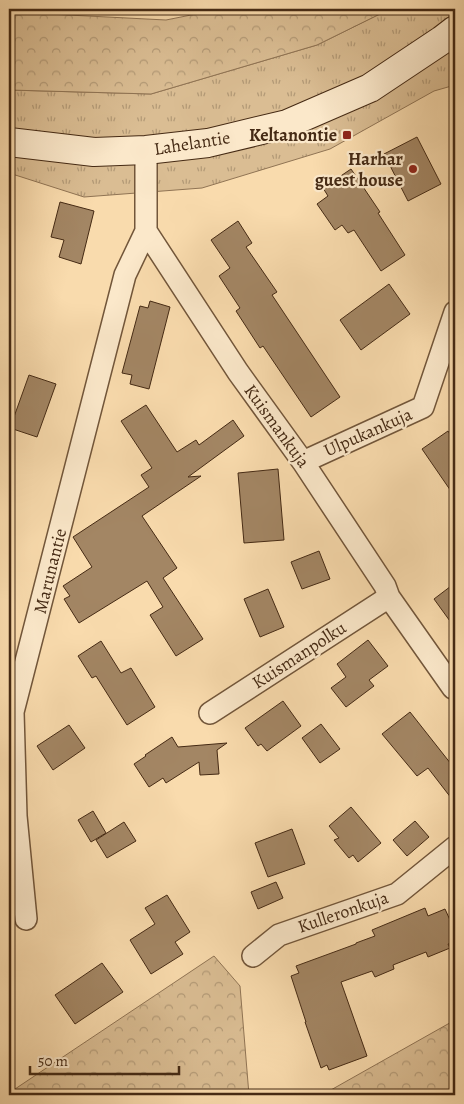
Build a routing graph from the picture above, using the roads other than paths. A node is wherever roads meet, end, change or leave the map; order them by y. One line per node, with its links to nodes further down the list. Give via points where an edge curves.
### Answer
1 (451, 35): 3 (main road, Lahelantie, via 370,88 287,124 208,144)
2 (9, 142): 3 (main road, Lahelantie, via 94,152)
3 (146, 150): 4 (street)
4 (146, 231): 6 (street, Kuismankuja, via 238,372); 11 (street, Marunantie, via 125,275 14,712 16,816)
5 (455, 312): 6 (street, Ulpukankuja, via 423,407)
6 (303, 462): 7 (street, Kuismankuja, via 385,586)
7 (388, 597): 8 (street, Kuismankuja); 9 (street, Kuismanpolku)
8 (453, 688)
9 (210, 713)
10 (455, 848): 12 (street, Kulleronkuja, via 397,894 279,934)
11 (26, 919)
12 (253, 956)

